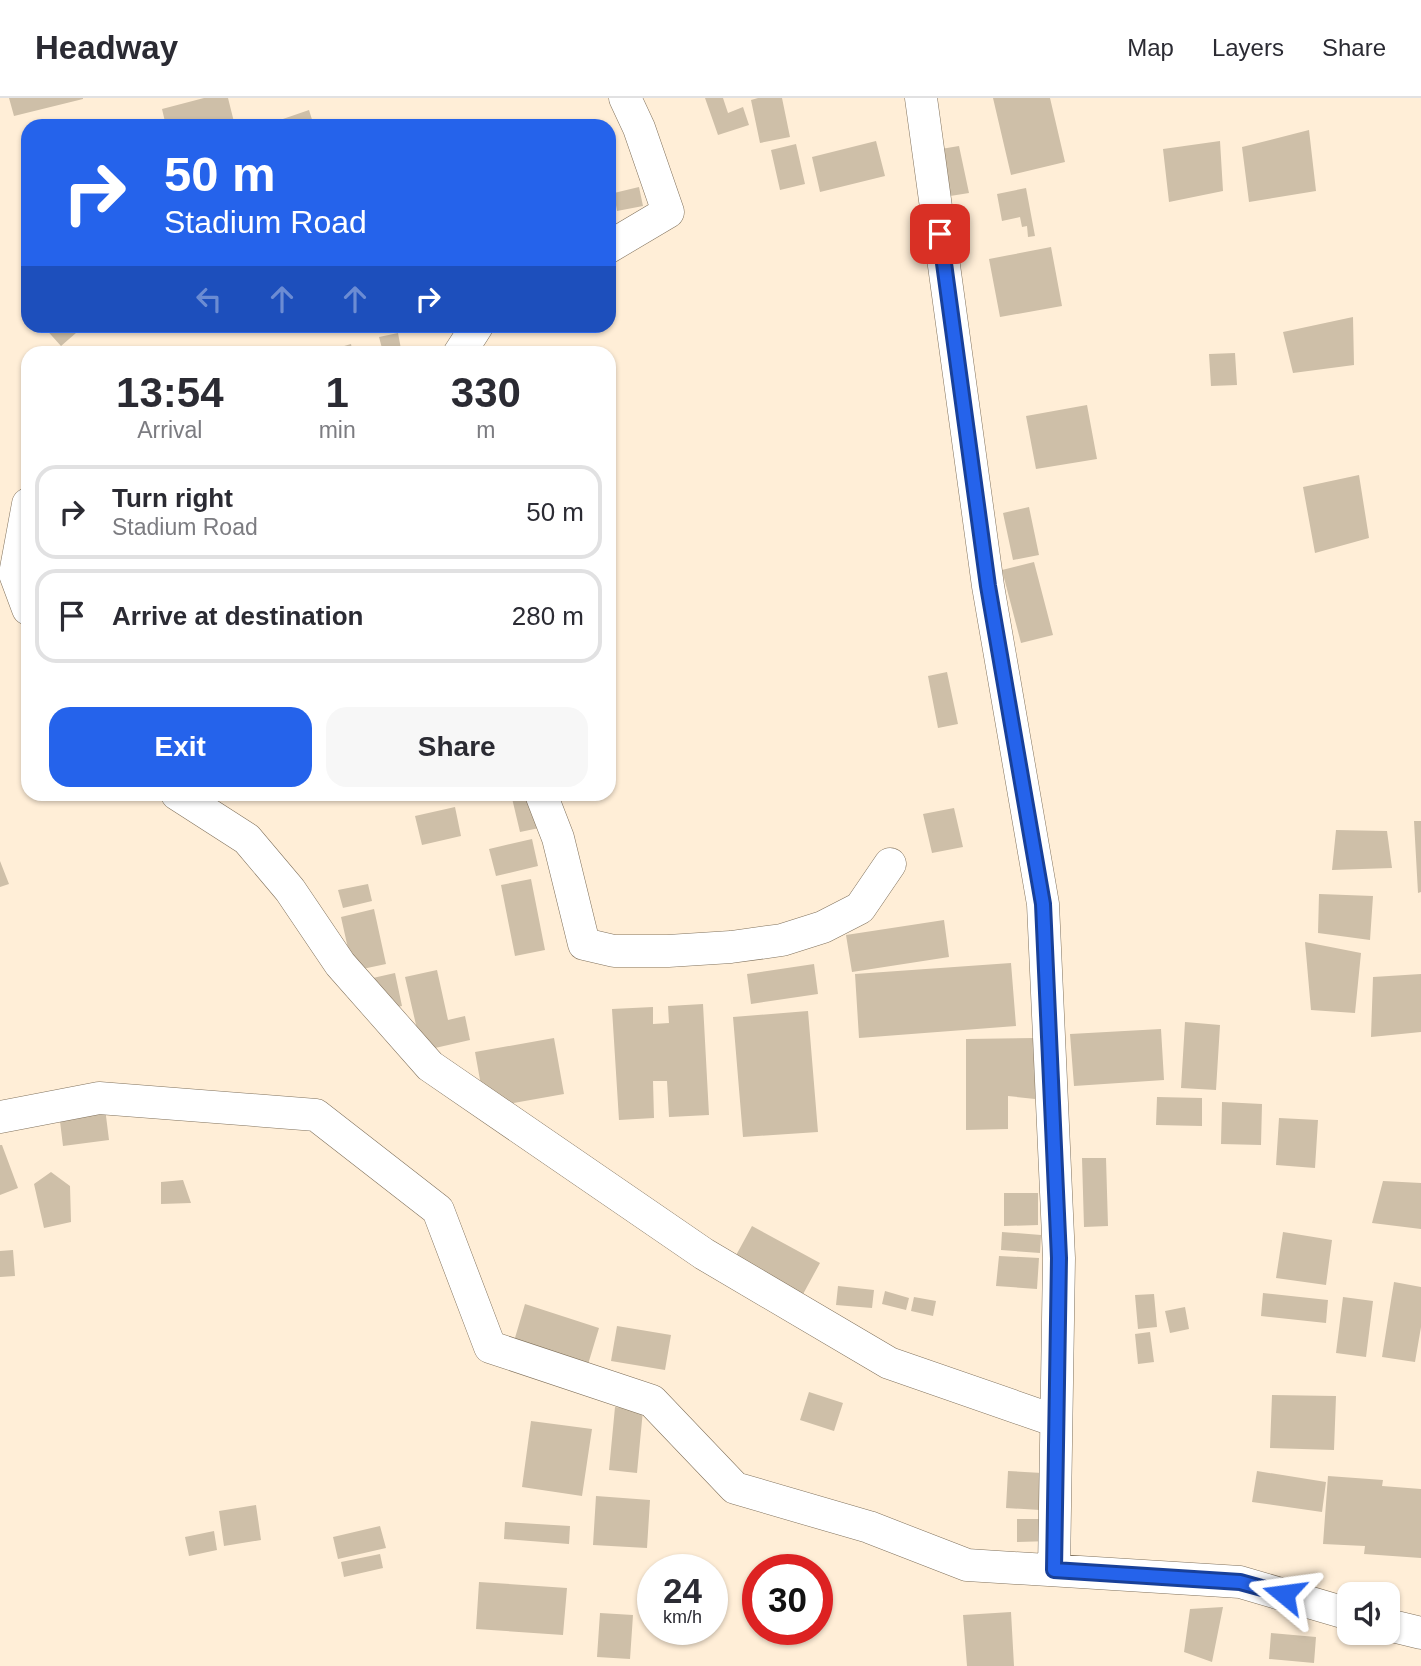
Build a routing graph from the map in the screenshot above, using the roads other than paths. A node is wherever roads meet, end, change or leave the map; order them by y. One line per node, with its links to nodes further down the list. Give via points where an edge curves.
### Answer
1 (625, 98): 3 (street, via 668,212)
2 (921, 98): 10 (street, via 988,586 1043,904 1059,1258)
3 (616, 243)
4 (21, 542): 5 (street, via 15,574)
5 (21, 590)
6 (188, 801): 10 (street, via 247,839 290,890 340,964 430,1066 704,1254 889,1363)
7 (544, 801): 8 (street, via 558,838 584,944 614,951 731,947 813,931 860,908)
8 (890, 864)
9 (0, 1118): 11 (street, via 99,1098 316,1115 438,1210 490,1347 652,1401 735,1489 869,1527 967,1566)
10 (1056, 1421): 11 (street)
11 (1054, 1570): 12 (street, via 1240,1582)
12 (1337, 1610)
13 (1400, 1628): 14 (street)
14 (1421, 1633)

